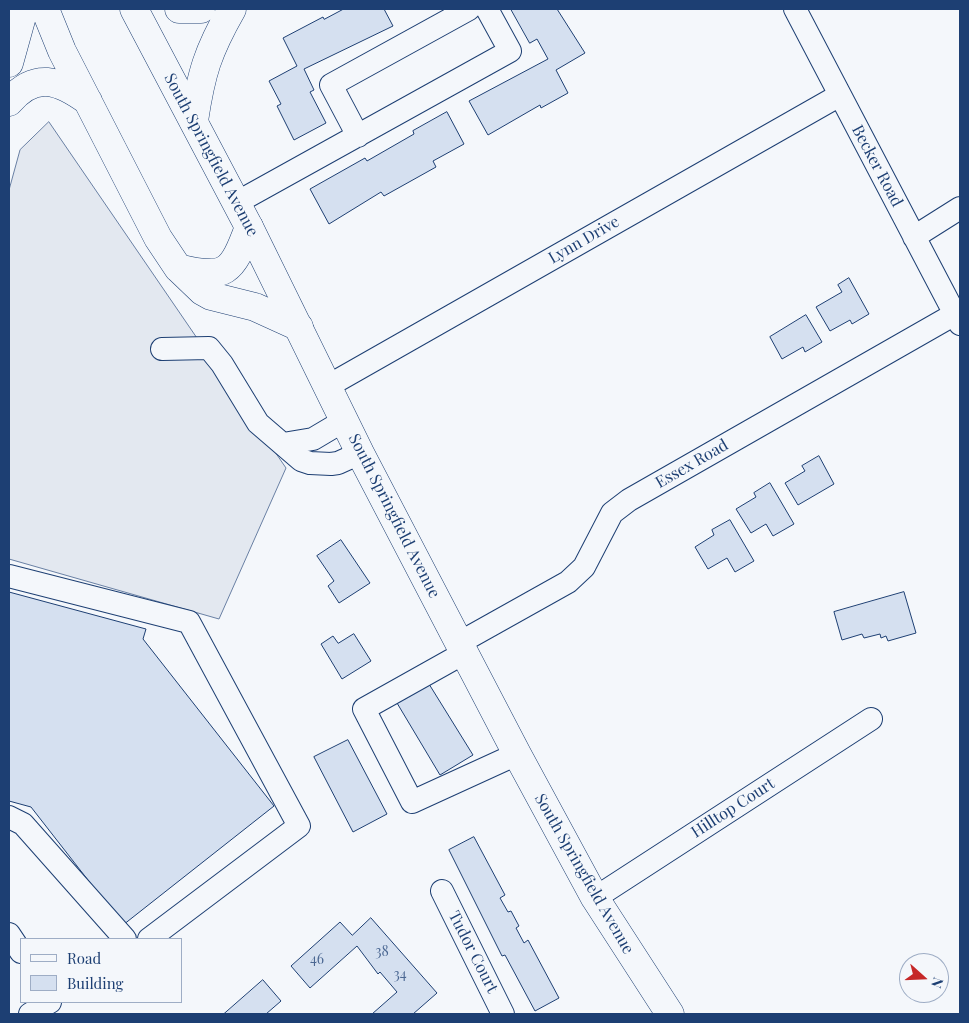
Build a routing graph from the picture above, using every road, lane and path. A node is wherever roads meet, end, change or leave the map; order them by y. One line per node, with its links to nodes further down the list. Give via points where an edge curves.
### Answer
1 (24, 9): 10 (main road)
2 (45, 9): 12 (main road)
3 (134, 9): 14 (main road, South Springfield Avenue)
4 (179, 9): 5 (main road)
5 (201, 9)
6 (232, 9): 14 (main road, via 208,54)
7 (469, 9): 15 (street, via 331,85)
8 (487, 9): 15 (street, via 510,51)
9 (795, 9): 11 (street, Becker Road)
10 (9, 63)
11 (840, 95): 19 (street, Becker Road); 24 (street, Lynn Drive)
12 (88, 101): 13 (main road, via 67,86 43,82 27,85); 20 (main road, via 158,238)
13 (9, 102)
14 (194, 121): 16 (main road, South Springfield Avenue)
15 (358, 136): 16 (street)
16 (236, 203): 18 (main road, South Springfield Avenue)
17 (960, 208): 19 (street)
18 (249, 227): 20 (main road, via 240,251 224,271 208,274); 22 (main road, South Springfield Avenue)
19 (914, 237): 21 (street, Becker Road)
20 (178, 268): 22 (main road, via 211,296 255,307)
21 (957, 319): 29 (street, Essex Road, via 628,500 612,513 584,567 568,582)
22 (299, 327): 24 (main road, South Springfield Avenue)
23 (162, 349): 26 (street, via 208,348 222,364 258,423)
24 (328, 386): 25 (main road, South Springfield Avenue)
25 (345, 420): 26 (street, via 313,439); 27 (main road, South Springfield Avenue)
26 (283, 444): 27 (street, via 300,460 310,463 338,464)
27 (360, 453): 29 (main road, South Springfield Avenue)
28 (9, 576): 37 (street, via 189,622 299,826)
29 (462, 648): 31 (main road, South Springfield Avenue); 31 (street, Essex Road, via 364,709 368,717 412,802)
30 (871, 719): 34 (street, Hilltop Court)
31 (516, 754): 34 (main road, South Springfield Avenue)
32 (9, 817): 36 (street, via 23,824)
33 (442, 891): 41 (street, Tudor Court)
34 (595, 898): 42 (main road, South Springfield Avenue)
35 (9, 934): 38 (street)
36 (124, 938)
37 (149, 938)
38 (20, 950)
39 (48, 1003): 40 (street)
40 (30, 1014)
41 (504, 1014)
42 (670, 1014)

